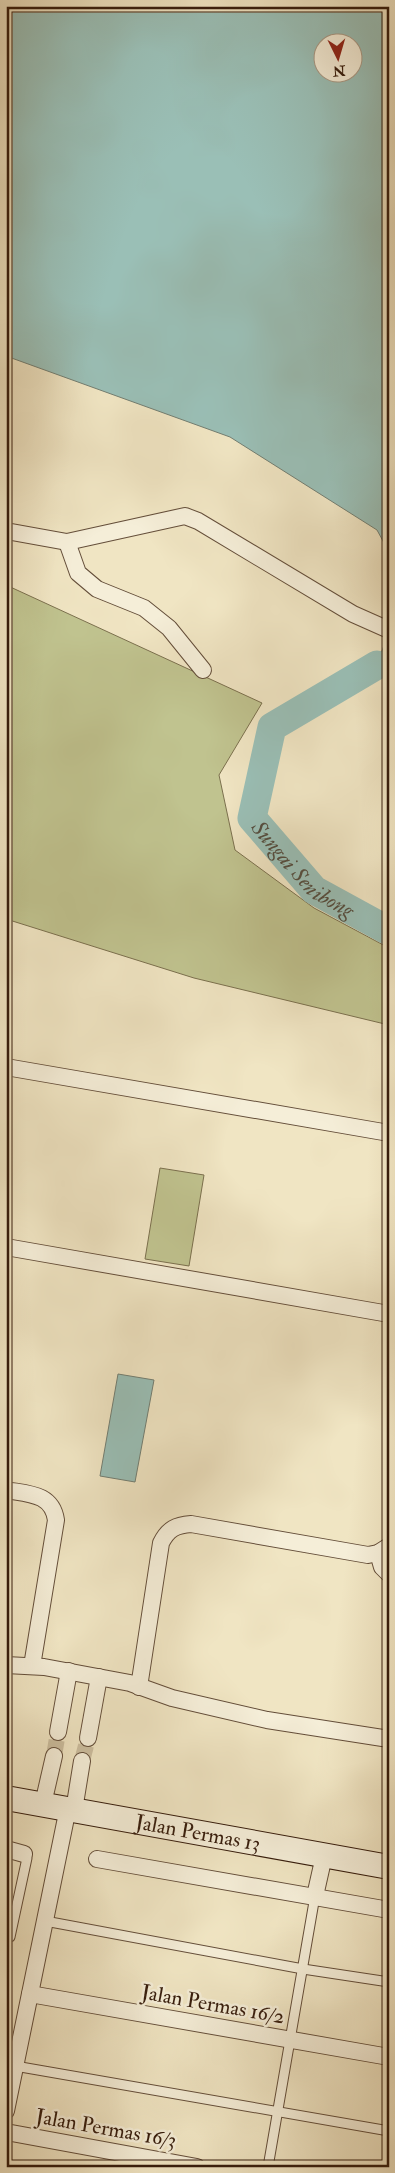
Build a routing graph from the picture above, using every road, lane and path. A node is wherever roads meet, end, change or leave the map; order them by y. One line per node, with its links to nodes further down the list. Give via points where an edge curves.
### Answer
1 (6, 531): 2 (street)
2 (67, 542): 3 (street, via 185,516 353,614); 4 (street, via 78,572 97,589 144,608 169,628)
3 (389, 630)
4 (203, 670)
5 (6, 1067): 6 (street)
6 (389, 1133)
7 (6, 1247): 8 (street)
8 (389, 1314)
9 (6, 1490): 13 (street, via 44,1498 53,1507 56,1520)
10 (383, 1550): 11 (street, via 382,1567); 16 (street, via 368,1555 191,1524 172,1528 161,1543)
11 (389, 1574)
12 (6, 1665): 13 (street)
13 (32, 1666): 14 (street)
14 (69, 1671): 15 (street); 17 (street)
15 (98, 1677): 16 (street); 18 (street)
16 (139, 1687): 19 (street, via 267,1720)
17 (58, 1732)
18 (88, 1738)
19 (389, 1739)
20 (54, 1756): 23 (street)
21 (82, 1761): 24 (street)
22 (6, 1798): 23 (main road, Jalan Permas 13)
23 (43, 1804): 24 (main road, Jalan Permas 13)
24 (71, 1809): 27 (main road, Jalan Permas 13); 32 (street)
25 (6, 1849): 26 (street)
26 (24, 1854): 33 (lane, via 27,1858 10,1937)
27 (324, 1856): 29 (main road, Jalan Permas 13); 30 (street)
28 (97, 1859): 30 (street)
29 (389, 1867)
30 (315, 1896): 31 (street); 34 (lane)
31 (389, 1910)
32 (45, 1922): 34 (lane); 36 (street)
33 (6, 1938)
34 (303, 1969): 35 (lane); 37 (lane)
35 (389, 1982)
36 (30, 1994): 37 (street, Jalan Permas 16/2); 39 (street)
37 (290, 2040): 38 (street, Jalan Permas 16/2); 41 (lane)
38 (389, 2057)
39 (15, 2066): 40 (street); 41 (lane)
40 (6, 2111)
41 (278, 2112): 42 (lane); 45 (lane)
42 (389, 2131)
43 (6, 2132): 44 (street, Jalan Permas 16/3)
44 (198, 2167)
45 (268, 2167)

